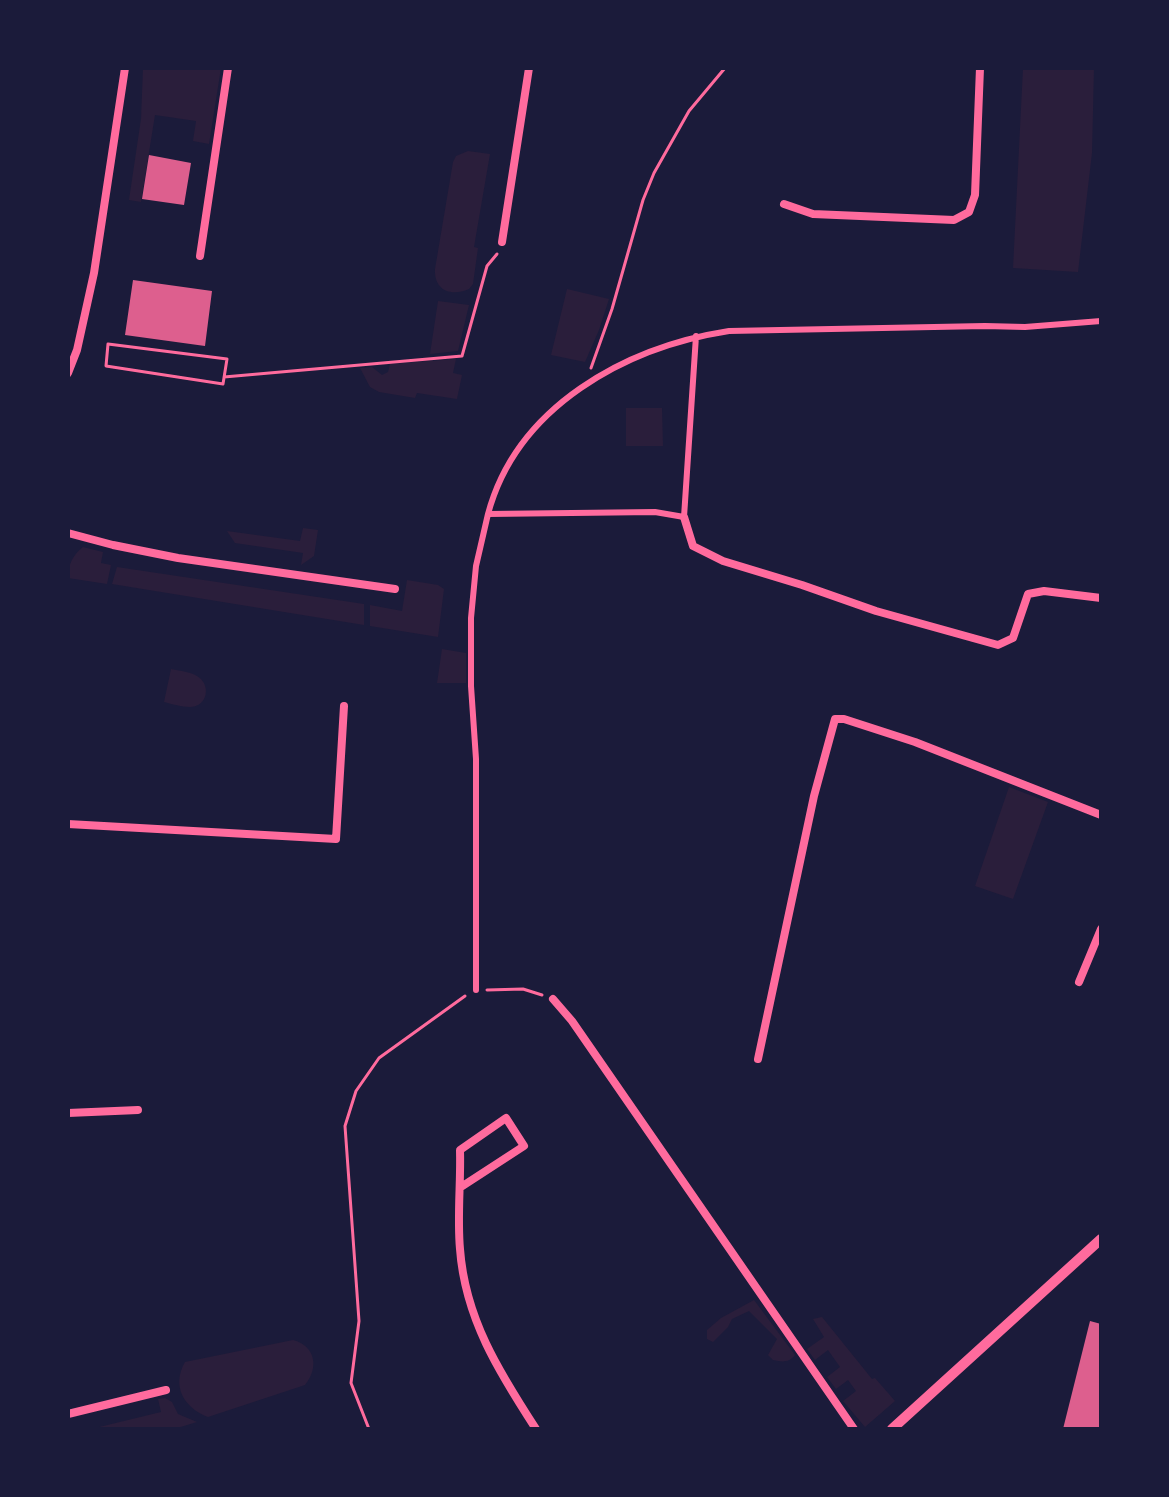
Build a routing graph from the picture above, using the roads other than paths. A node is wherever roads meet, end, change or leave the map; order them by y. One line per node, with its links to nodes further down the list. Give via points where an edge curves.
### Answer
1 (125, 68): 10 (street, via 94,273)
2 (228, 68): 7 (street)
3 (529, 68): 6 (street)
4 (980, 68): 5 (street, via 975,195 969,212 938,220 813,214)
5 (784, 204)
6 (502, 242)
7 (200, 256)
8 (1101, 321): 9 (street)
9 (696, 336): 11 (street, via 622,362 585,382 532,432 508,465); 12 (street)
10 (68, 373)
11 (488, 514): 12 (street, via 655,512); 21 (street, via 471,618)
12 (684, 517): 15 (street, via 693,546 723,561 998,645 1013,638 1028,594)
13 (68, 533): 14 (street, via 178,558)
14 (395, 589)
15 (1101, 598)
16 (344, 706): 18 (street, via 336,839)
17 (1101, 815): 23 (street, via 915,742 835,719)
18 (68, 824)
19 (1101, 929): 20 (street)
20 (1079, 982)
21 (476, 990)
22 (553, 999): 31 (street)
23 (758, 1059)
24 (138, 1110): 25 (street)
25 (68, 1113)
26 (461, 1187): 26 (street, via 460,1150 506,1118 524,1146); 30 (street, via 460,1249 469,1306 485,1347)
27 (1101, 1239): 32 (street)
28 (166, 1390): 29 (street)
29 (68, 1414)
30 (536, 1429)
31 (854, 1429)
32 (892, 1429)

